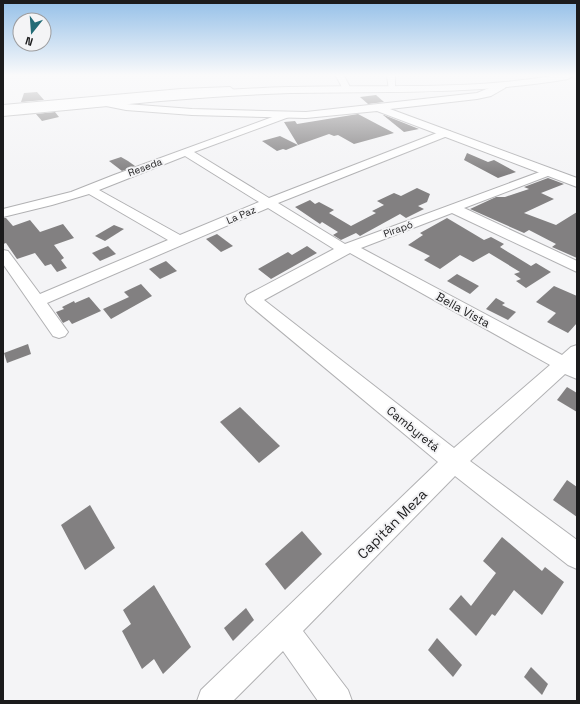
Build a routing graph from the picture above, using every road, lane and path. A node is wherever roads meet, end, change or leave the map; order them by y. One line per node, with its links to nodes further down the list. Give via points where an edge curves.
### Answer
1 (23, 109): 8 (street)
2 (30, 109): 8 (main road)
3 (39, 109): 8 (main road)
4 (105, 109): 10 (street)
5 (223, 109): 9 (main road)
6 (368, 109): 9 (main road)
7 (379, 109): 11 (main road)
8 (3, 111)
9 (286, 115): 12 (street, Reseda)
10 (3, 118)
11 (446, 133): 13 (main road); 16 (street, La Paz)
12 (186, 152): 15 (street, Reseda, via 118,177); 16 (street, Bella Vista)
13 (549, 172): 14 (main road); 17 (street, Pirapó)
14 (577, 183)
15 (91, 190): 18 (street, Reseda); 19 (street)
16 (268, 203): 19 (street, La Paz); 20 (street, Bella Vista)
17 (453, 208): 20 (street, Pirapó); 22 (street)
18 (3, 213)
19 (180, 241): 24 (street, La Paz)
20 (347, 248): 23 (street, Pirapó); 26 (street, Bella Vista)
21 (3, 254): 24 (street)
22 (577, 266)
23 (252, 299): 27 (street, Cambyretá)
24 (38, 301): 25 (street)
25 (59, 332)
26 (572, 363): 27 (street, Capitán Meza)
27 (454, 462): 28 (street, Cambyretá); 29 (street, Capitán Meza)
28 (577, 556)
29 (285, 630): 30 (street, Capitán Meza); 31 (street)
30 (212, 701)
31 (338, 701)

